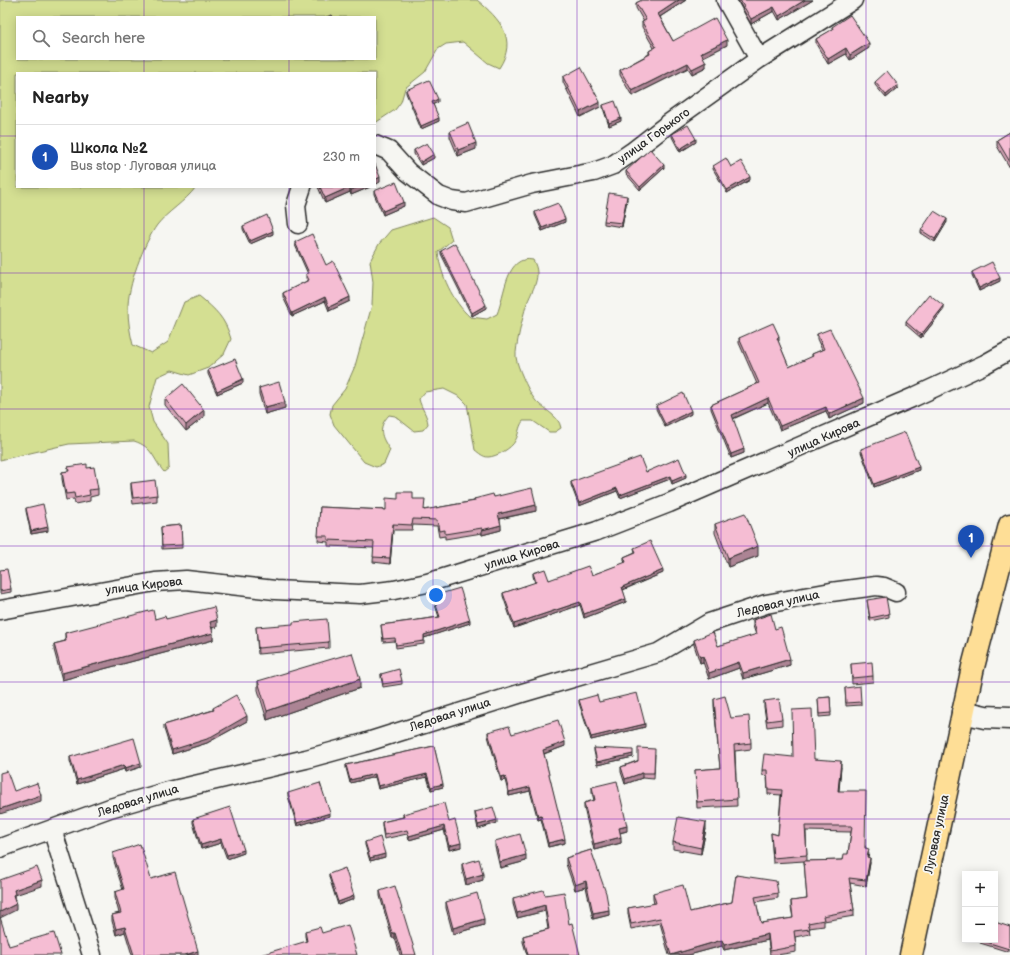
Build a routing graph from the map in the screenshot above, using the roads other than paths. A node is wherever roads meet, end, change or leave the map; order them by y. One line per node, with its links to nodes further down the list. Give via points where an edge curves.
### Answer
1 (726, 0): 3 (street)
2 (853, 0): 3 (street, улица Горького)
3 (759, 60): 4 (street, улица Горького, via 613,165 594,172 532,184 466,203 439,196 408,172 388,151)
4 (376, 145)
5 (302, 188): 6 (street, via 296,205)
6 (298, 224)
7 (1010, 350): 10 (street, улица Кирова, via 907,401 669,503 598,531 426,583 394,590 353,594 275,590 186,580 155,582)
8 (1010, 524): 11 (main road, Луговая улица)
9 (896, 592): 13 (street, Ледовая улица, via 876,586 766,604 709,624 658,653 364,743 169,791 110,808)
10 (0, 610)
11 (963, 712): 12 (street, via 985,717); 16 (main road, Луговая улица)
12 (1010, 718)
13 (52, 829): 14 (street, Ледовая улица); 15 (street)
14 (0, 848)
15 (92, 955)
16 (912, 955)

